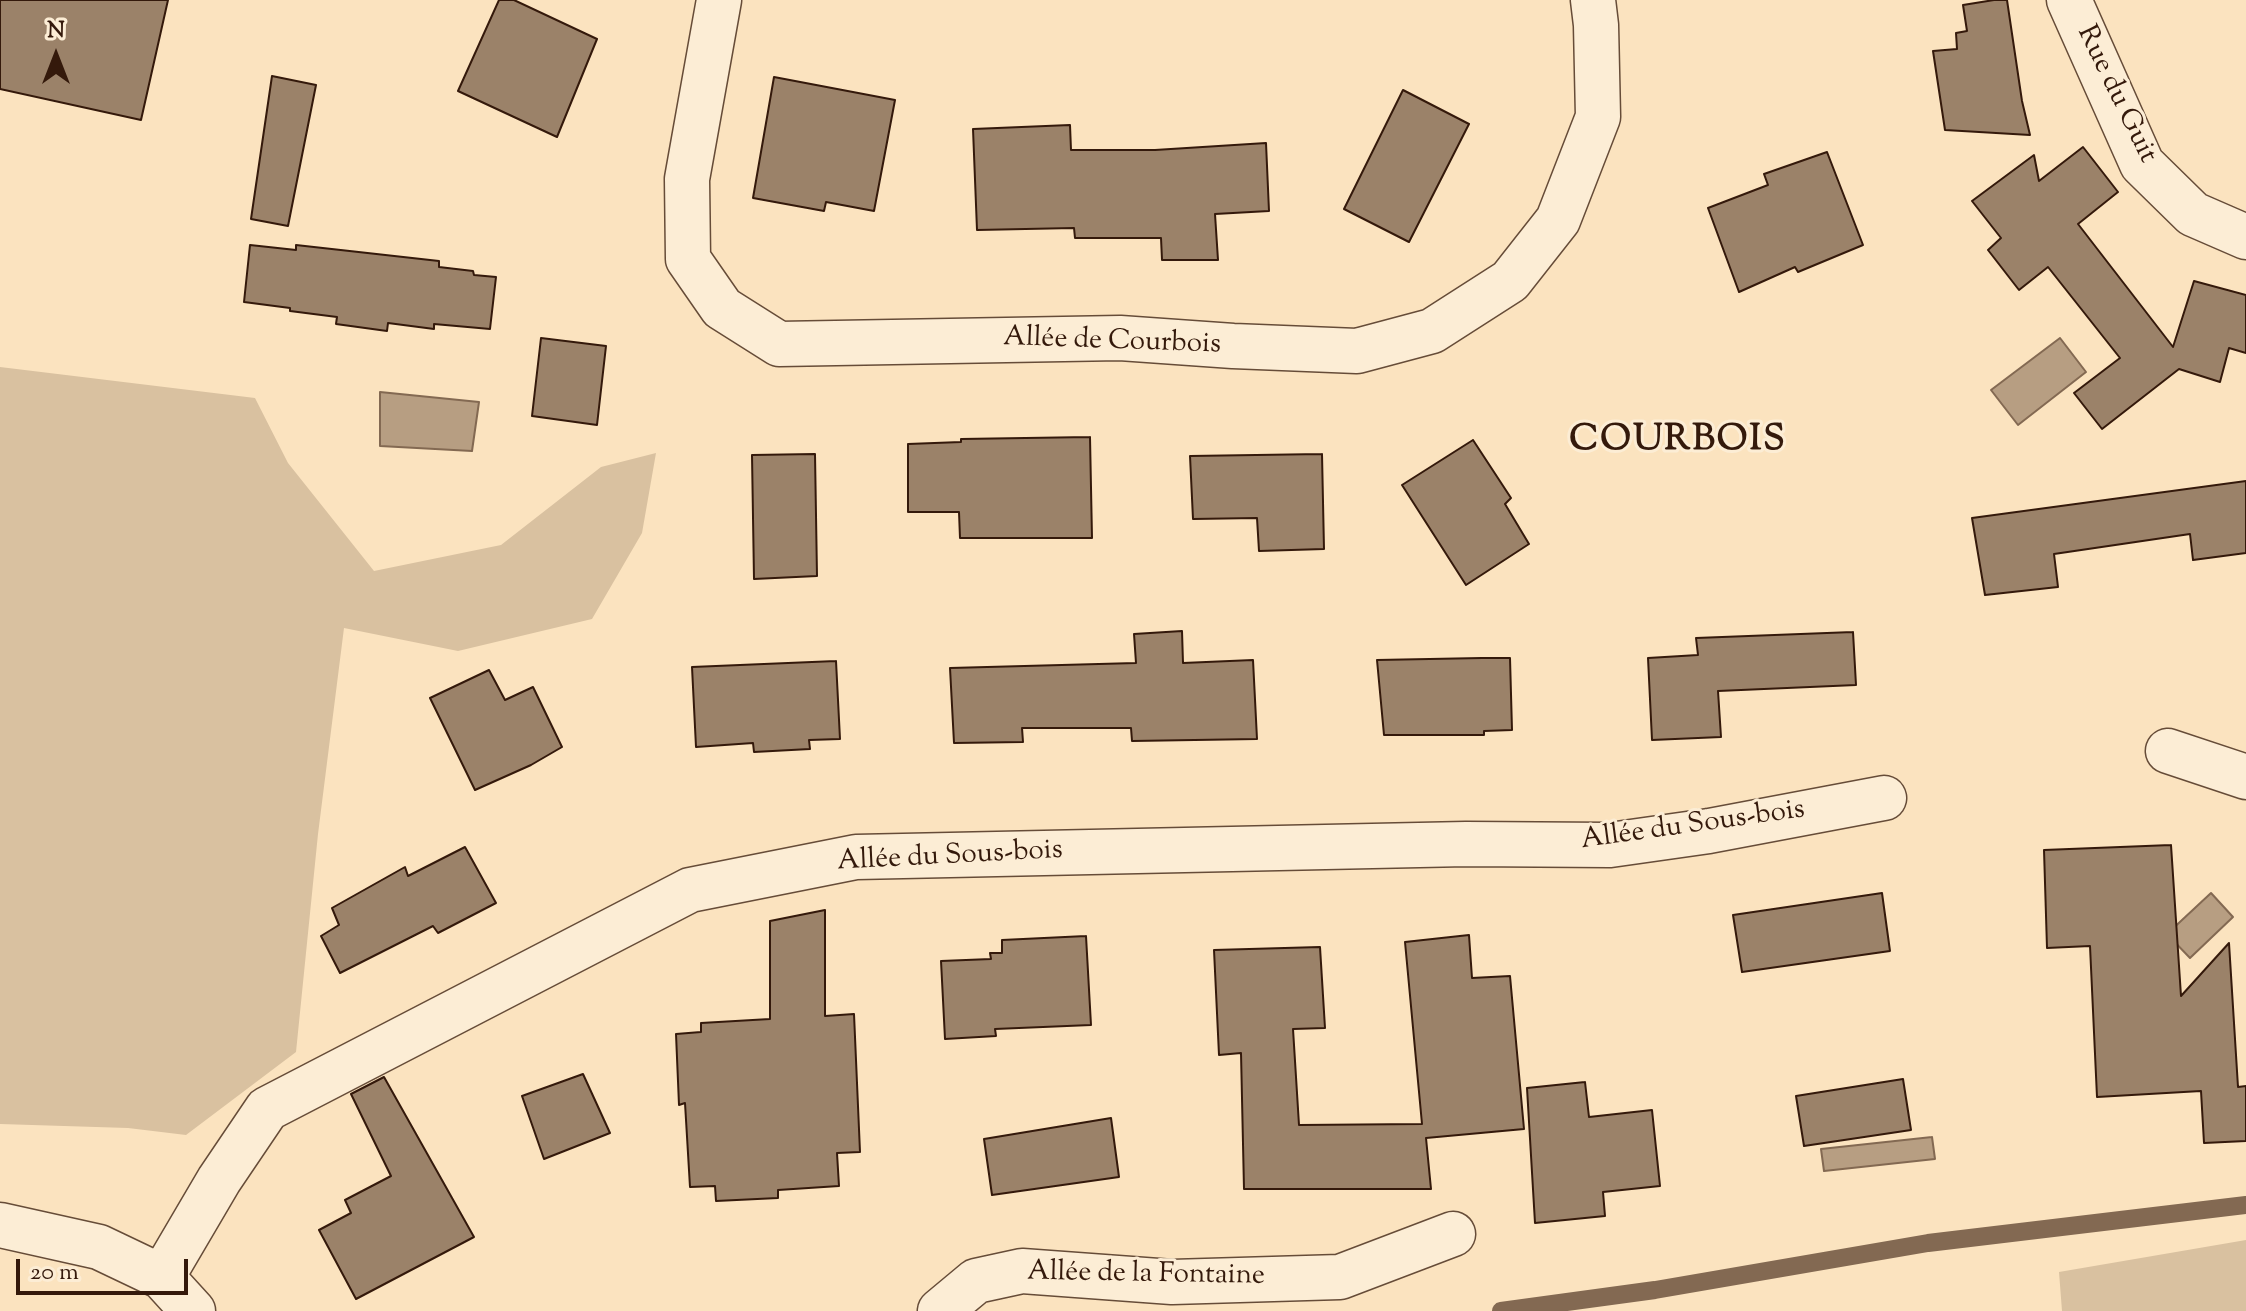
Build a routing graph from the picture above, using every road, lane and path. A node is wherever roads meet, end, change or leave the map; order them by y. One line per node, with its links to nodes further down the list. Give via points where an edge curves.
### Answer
1 (719, 0): 2 (street, Allée de Courbois, via 687,179 688,259 722,308 779,344 1120,338 1357,351 1432,331 1510,281 1558,220 1598,117)
2 (1593, 0)
3 (2069, 0): 4 (street, Rue du Guit, via 2142,164 2193,214)
4 (2246, 237)
5 (2168, 751): 6 (street)
6 (2246, 777)
7 (1884, 798): 10 (street, Allée du Sous-bois, via 1610,845 856,857 690,890 267,1109)
8 (0, 1225): 10 (street, via 99,1247)
9 (1453, 1234): 12 (street, Allée de la Fontaine, via 1340,1277 1172,1282 1022,1271 976,1281)
10 (162, 1277): 11 (street)
11 (193, 1311)
12 (940, 1311)

